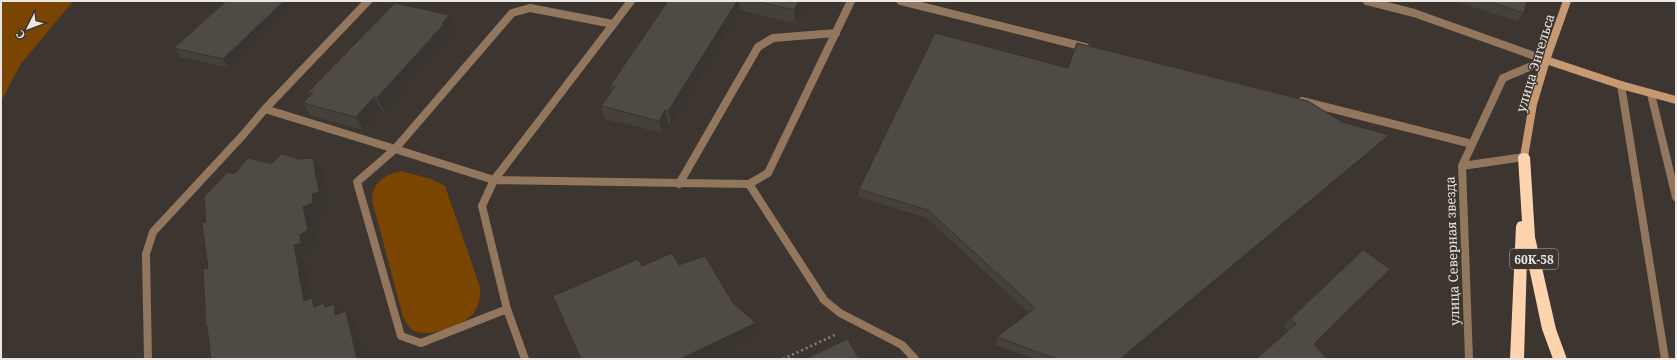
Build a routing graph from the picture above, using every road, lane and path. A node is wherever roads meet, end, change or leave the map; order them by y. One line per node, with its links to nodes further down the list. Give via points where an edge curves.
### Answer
1 (368, 1): 15 (street)
2 (631, 1): 7 (street)
3 (851, 1): 8 (street)
4 (900, 1): 9 (street)
5 (1367, 1): 10 (street, via 1414,14)
6 (1567, 1): 10 (main road, улица Энгельса)
7 (613, 24): 17 (street, via 530,8 512,13); 20 (street)
8 (836, 33): 21 (street, via 773,38 758,47); 22 (street, via 768,173)
9 (1094, 49)
10 (1546, 60): 11 (main road); 16 (street, улица Северная звезда, via 1503,78); 18 (main road, улица Энгельса, via 1533,104)
11 (1621, 85): 12 (main road); 33 (street)
12 (1651, 94): 14 (main road); 23 (street)
13 (1294, 99): 16 (street)
14 (1676, 100)
15 (264, 109): 17 (street); 26 (street, via 153,232 146,254)
16 (1472, 144): 19 (street, улица Северная звезда)
17 (395, 149): 20 (street); 24 (street, via 357,182 401,336 421,343)
18 (1524, 157): 19 (street); 31 (highway); 32 (highway, 60К-58, via 1529,237 1549,329)
19 (1462, 166): 30 (street, улица Северная звезда)
20 (494, 180): 21 (street); 24 (street, via 482,206)
21 (679, 184): 22 (street)
22 (749, 184): 25 (street, via 824,300 840,313)
23 (1676, 197)
24 (507, 309): 27 (street)
25 (860, 323): 28 (path); 29 (street, via 902,345)
26 (148, 359)
27 (525, 359)
28 (783, 359)
29 (916, 359)
30 (1469, 359)
31 (1517, 359)
32 (1560, 359)
33 (1665, 359)

